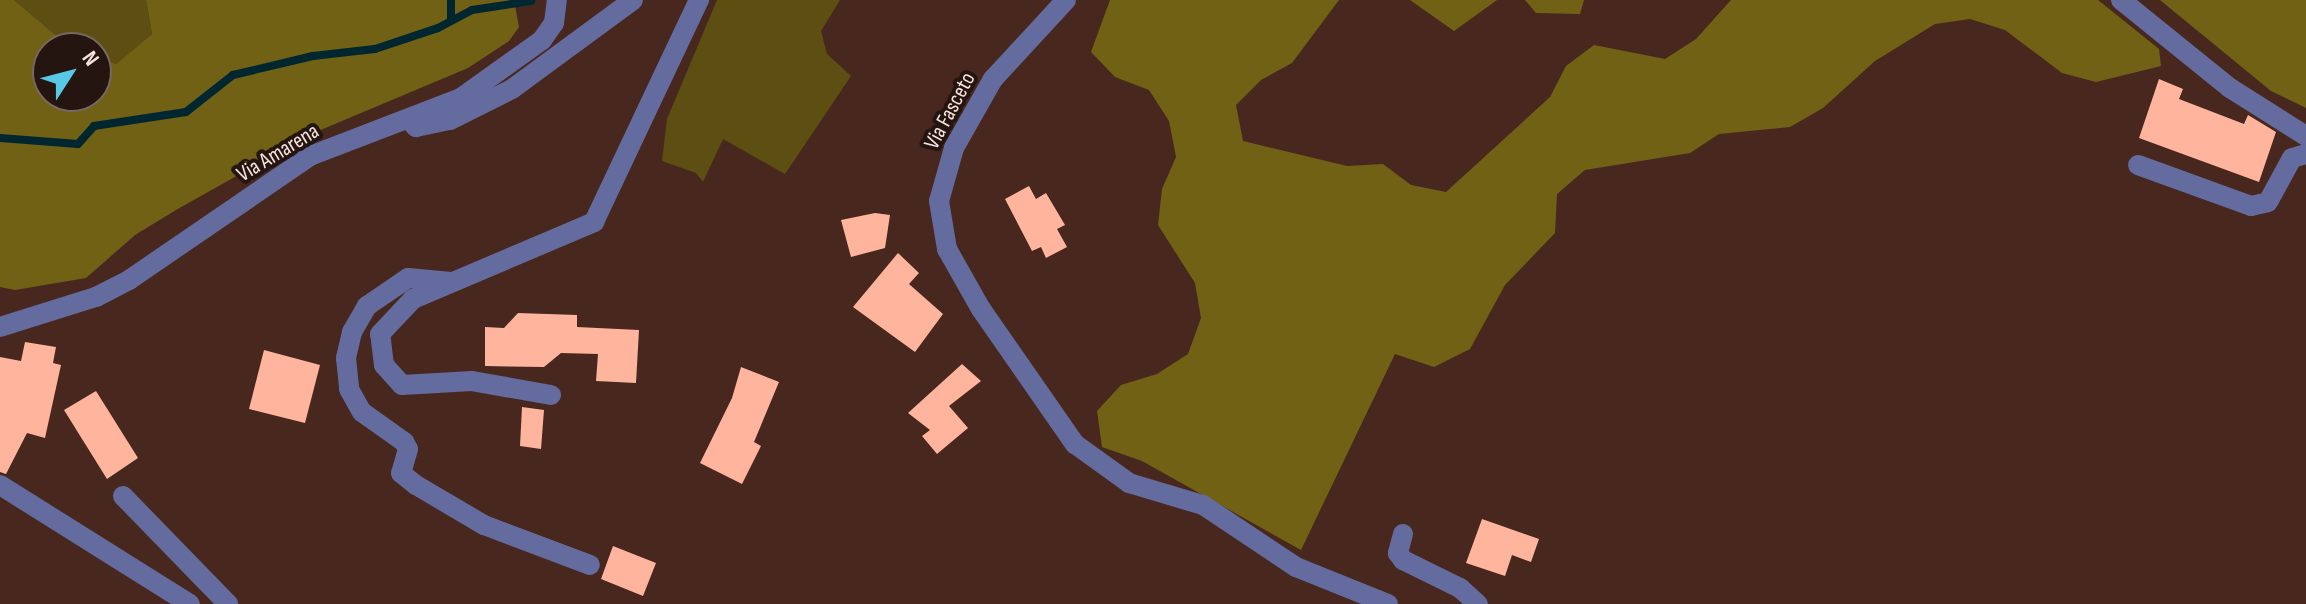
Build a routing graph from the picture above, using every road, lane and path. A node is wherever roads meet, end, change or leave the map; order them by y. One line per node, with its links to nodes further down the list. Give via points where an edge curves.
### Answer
1 (557, 0): 6 (street, Via Amarena, via 554,23 524,57 461,98)
2 (633, 0): 6 (street, via 540,71 475,109 416,127)
3 (699, 0): 10 (street, via 594,222)
4 (1066, 0): 19 (street, Via Fasceto, via 993,79 943,176 941,233 981,309 1043,403 1086,452 1129,483 1203,505 1296,567)
5 (2121, 0): 7 (street, via 2230,88)
6 (406, 119): 11 (street, Via Amarena, via 310,156 96,297)
7 (2306, 136)
8 (2306, 154): 9 (street, via 2292,158 2268,202 2251,206)
9 (2138, 165)
10 (451, 282): 12 (street, via 413,299 389,319 380,334 380,350 390,376 412,388 472,381); 16 (street, via 408,278 367,306 352,332 346,358 349,389 362,412 404,442 408,449 401,473 416,485 484,525)
11 (0, 327)
12 (551, 395)
13 (0, 485): 17 (street)
14 (123, 496): 18 (street)
15 (1403, 534): 20 (street, via 1398,553 1403,560 1460,588)
16 (590, 565)
17 (190, 604)
18 (228, 604)
19 (1388, 604)
20 (1478, 604)

